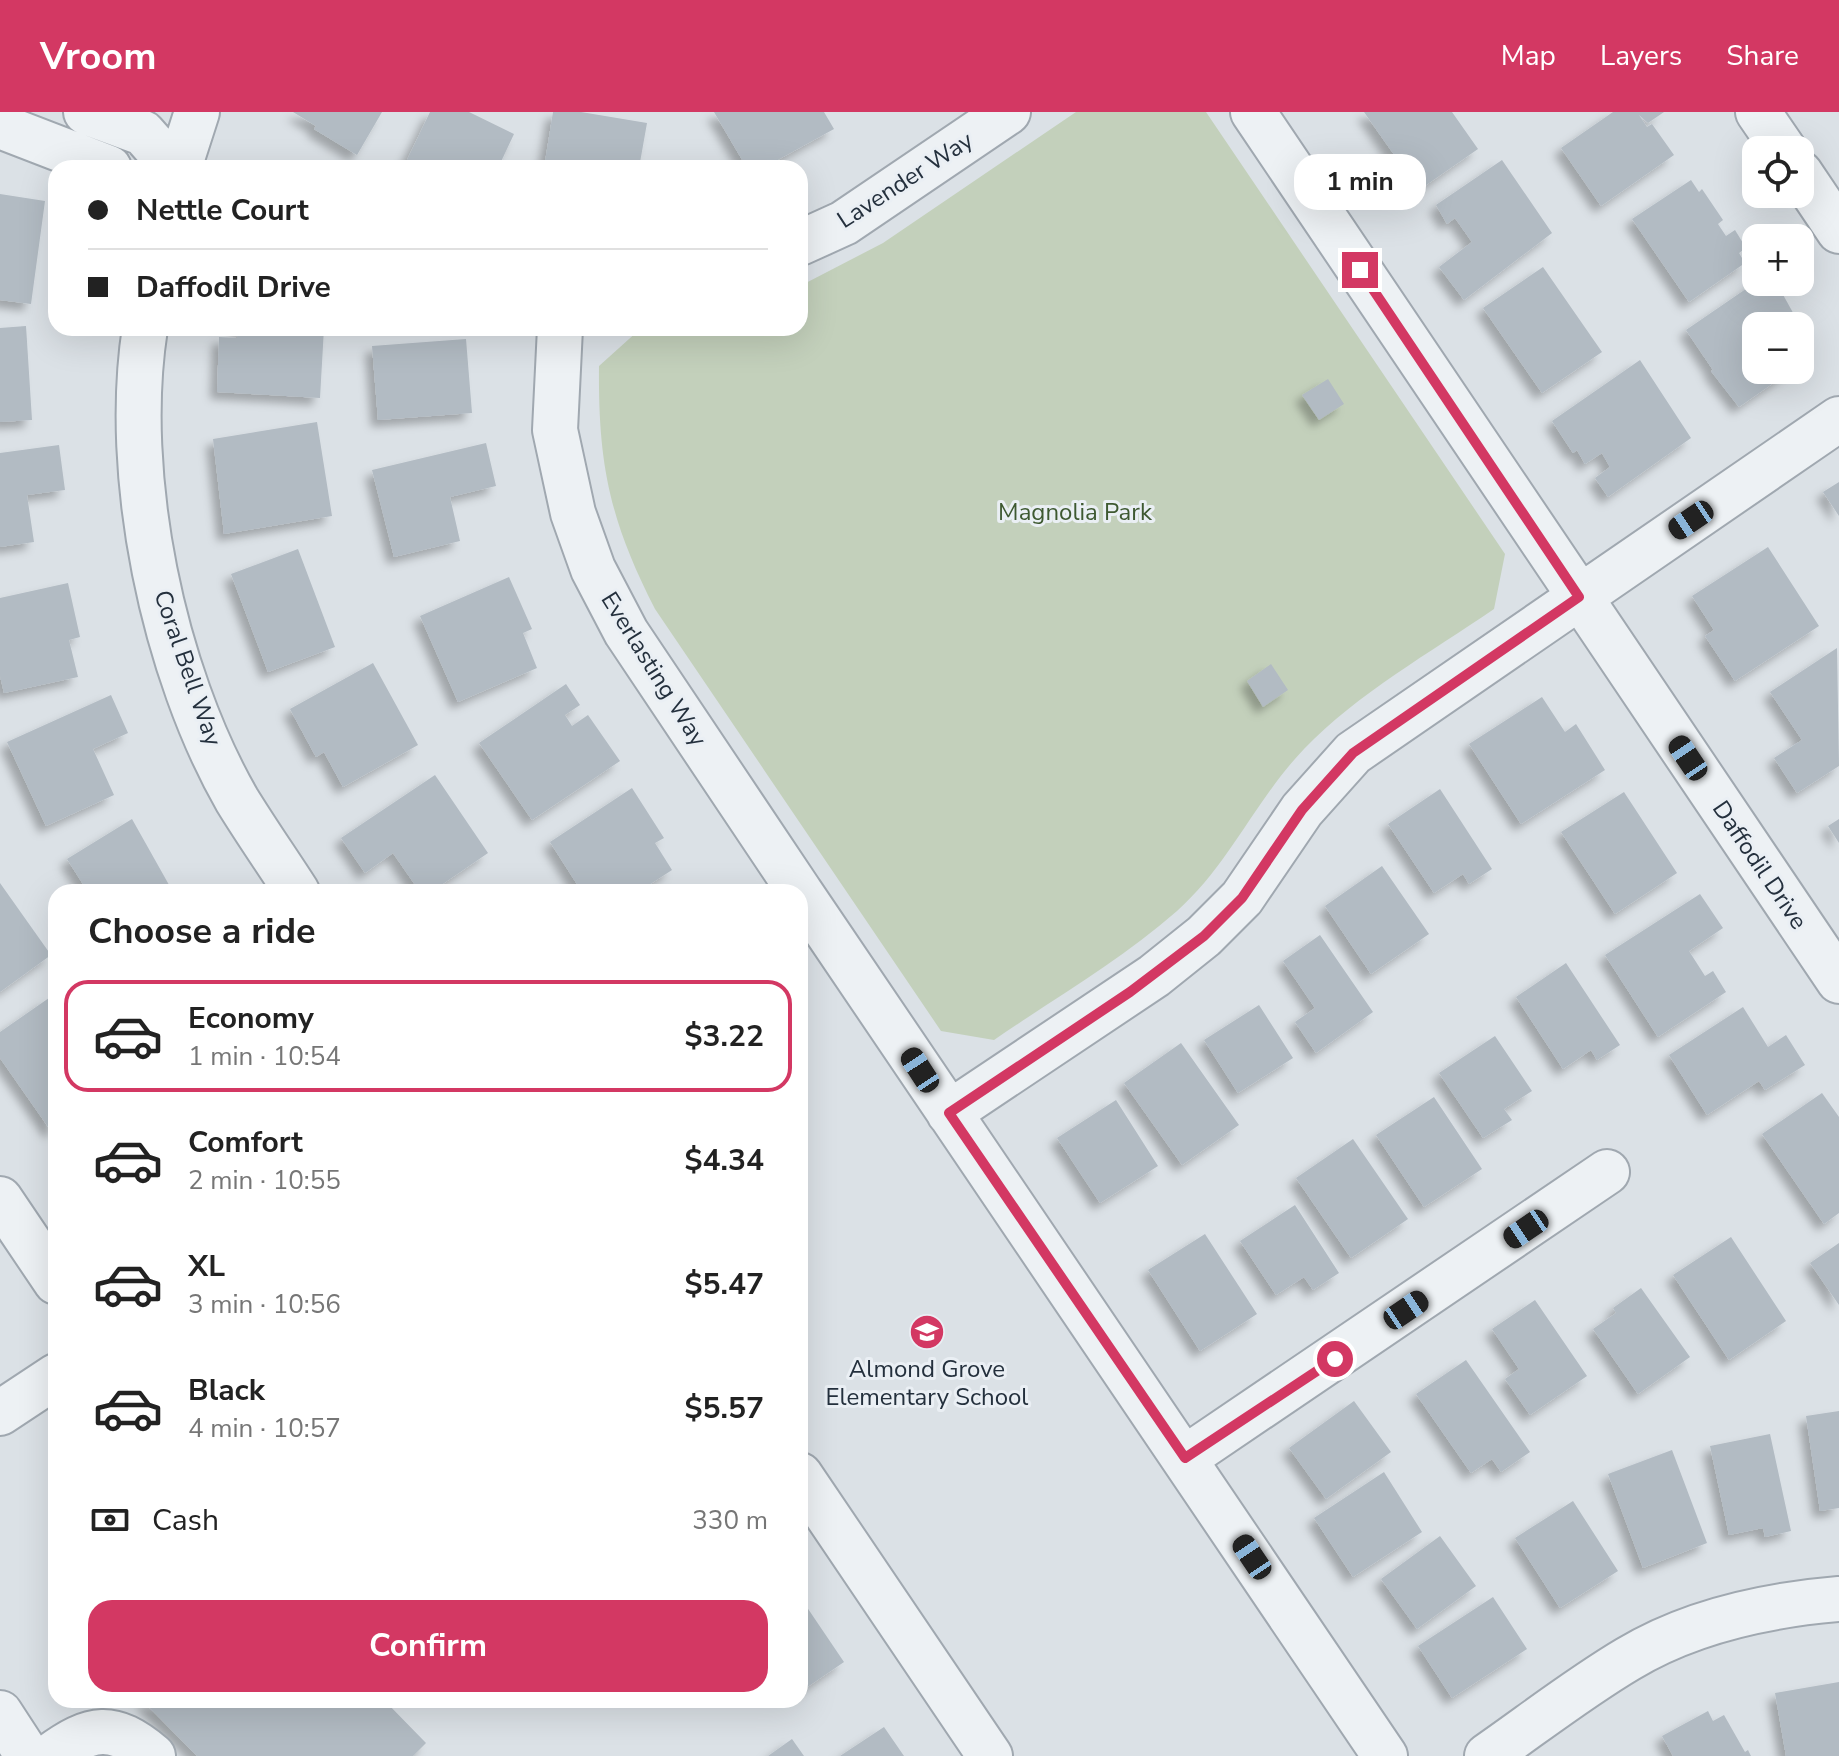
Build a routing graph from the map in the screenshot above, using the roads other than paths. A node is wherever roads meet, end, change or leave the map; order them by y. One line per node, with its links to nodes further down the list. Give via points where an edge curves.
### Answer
1 (86, 112): 9 (street, via 143,133)
2 (197, 112): 10 (street)
3 (1008, 112): 13 (street, Lavender Way, via 844,223)
4 (1253, 112): 17 (street, Daffodil Drive)
5 (1758, 112): 7 (street)
6 (0, 126): 8 (street)
7 (1774, 136)
8 (88, 160)
9 (169, 160)
10 (180, 160)
11 (1814, 194): 12 (street)
12 (1839, 231)
13 (808, 239)
14 (144, 336): 18 (street, Coral Bell Way, via 140,476 162,606 195,706 236,798)
15 (560, 336): 19 (street, Everlasting Way, via 555,430 573,513 593,569 626,632)
16 (1839, 419): 17 (street)
17 (1579, 597): 21 (street, Daffodil Drive); 22 (street, via 1353,753 1302,810 1242,898 1204,936)
18 (292, 884)
19 (786, 884)
20 (808, 915): 22 (street, Everlasting Way)
21 (1839, 981)
22 (949, 1113): 28 (street, Everlasting Way)
23 (1607, 1172): 28 (street)
24 (0, 1199): 25 (street)
25 (48, 1270)
26 (48, 1381): 27 (street)
27 (0, 1413)
28 (1185, 1458): 36 (street, Everlasting Way)
29 (808, 1487): 35 (street)
30 (1839, 1599): 37 (street, via 1786,1603 1706,1624 1630,1657)
31 (0, 1713): 32 (street)
32 (28, 1756)
33 (50, 1756): 34 (street, via 94,1730 131,1737)
34 (153, 1756)
35 (990, 1756)
36 (1385, 1756)
37 (1487, 1756)

